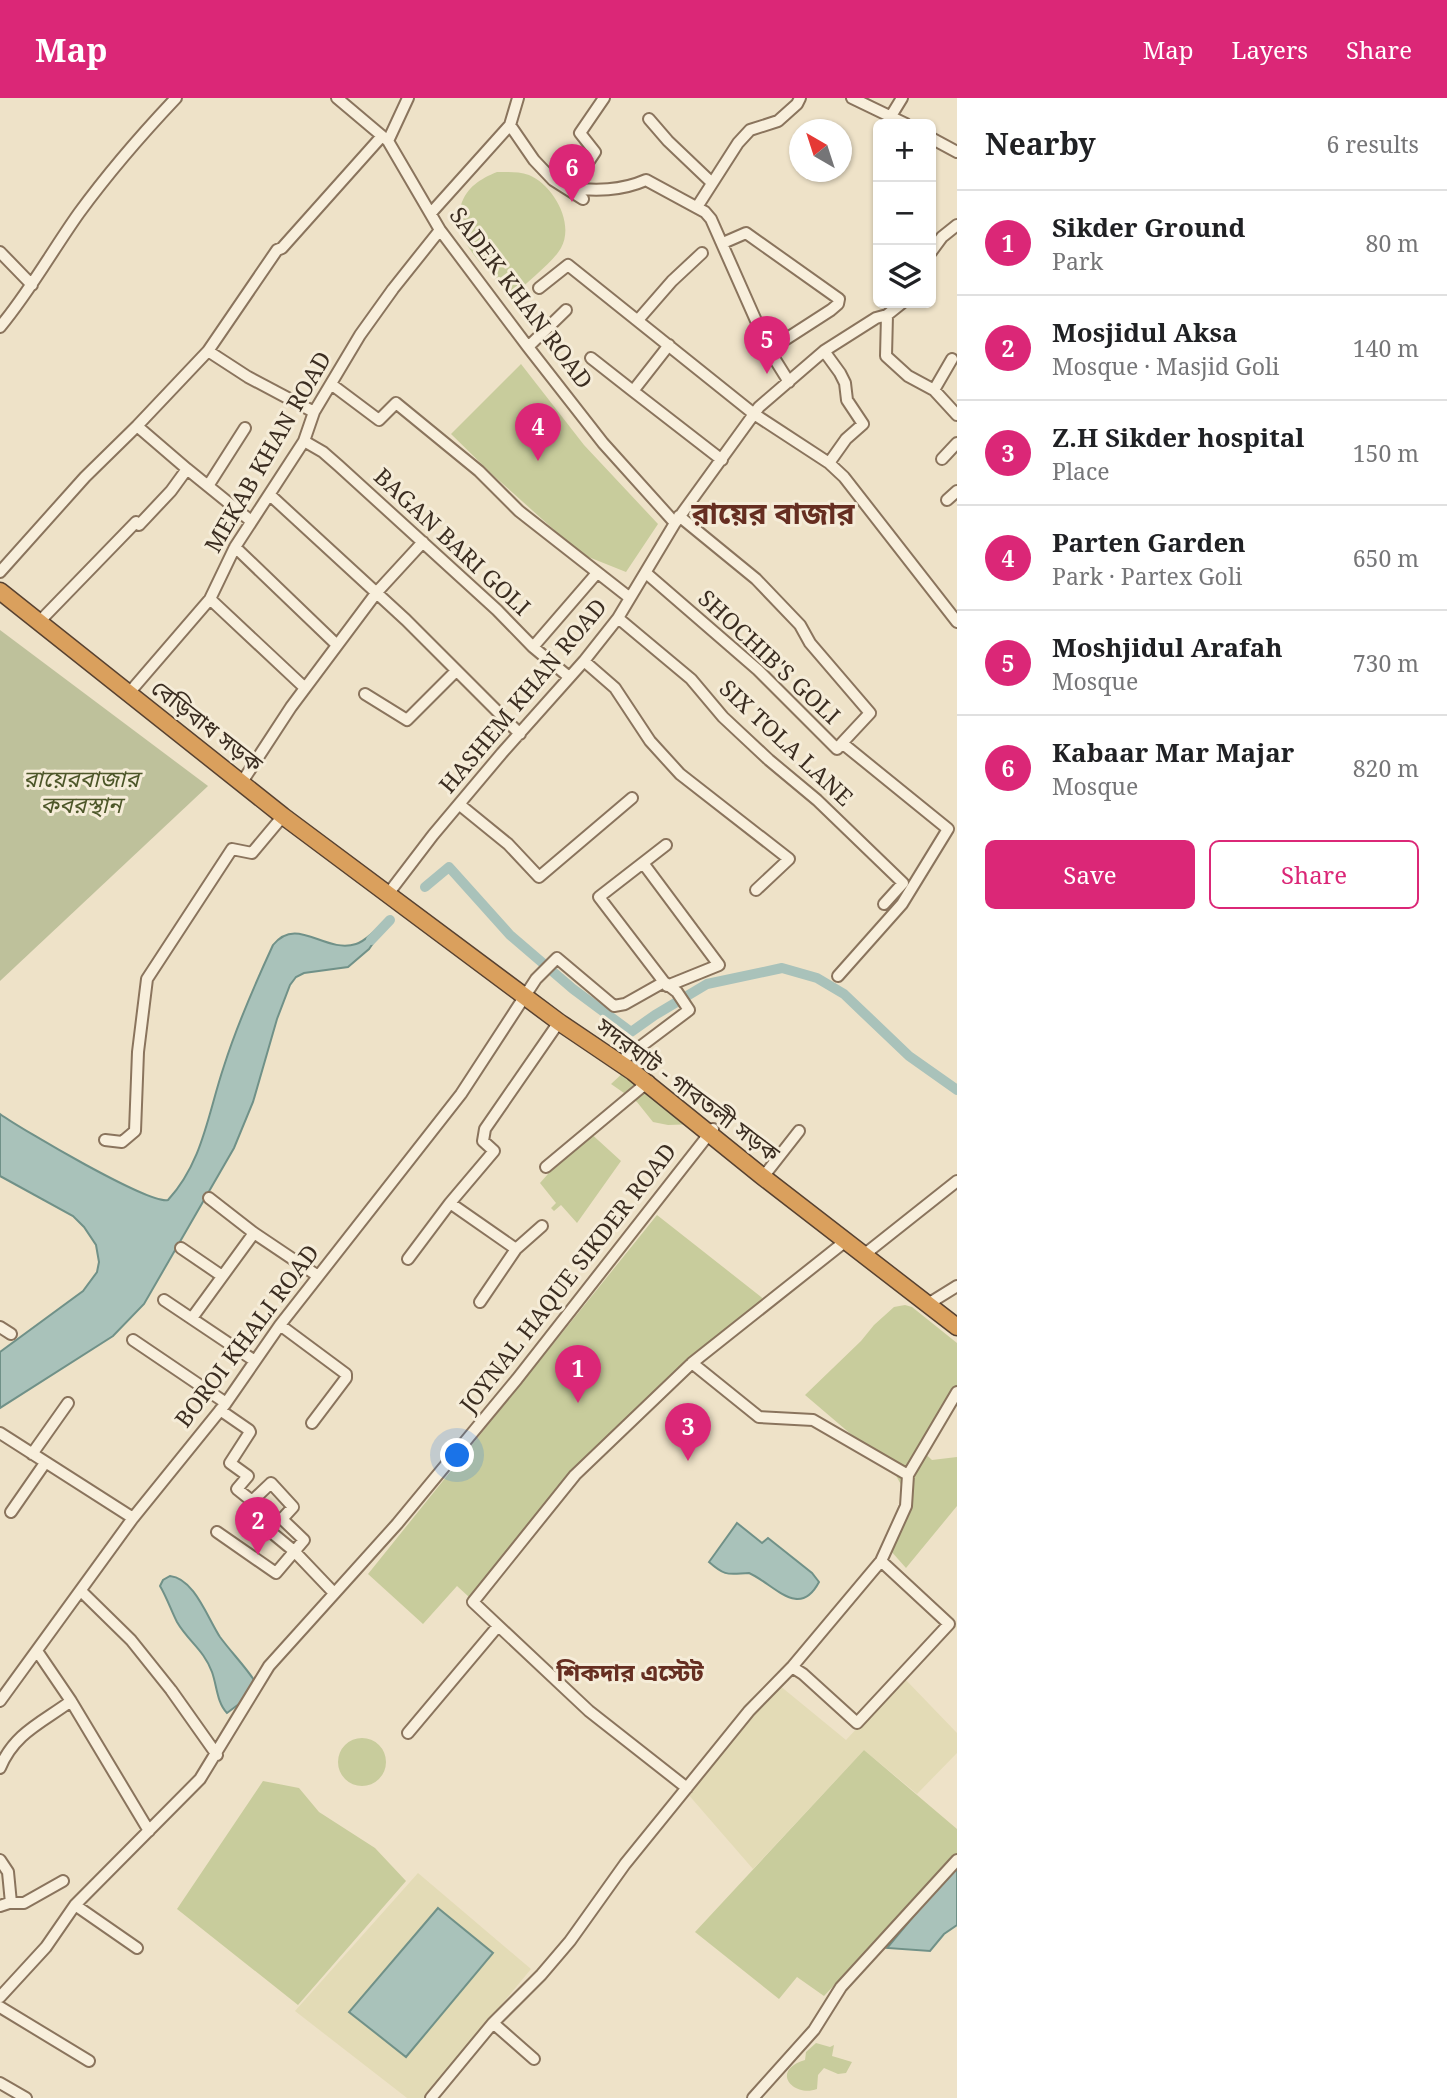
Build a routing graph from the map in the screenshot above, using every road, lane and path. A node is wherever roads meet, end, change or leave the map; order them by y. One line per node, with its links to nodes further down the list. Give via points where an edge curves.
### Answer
1 (176, 98): 26 (street, via 117,163)
2 (337, 98): 13 (street, SADEK KHAN ROAD)
3 (408, 98): 13 (street)
4 (518, 98): 12 (street)
5 (604, 98): 17 (street, via 580,133 595,152 581,173)
6 (800, 98): 16 (street, via 778,121 750,130)
7 (852, 98): 9 (street)
8 (902, 98): 9 (street)
9 (891, 116): 11 (street)
10 (649, 119): 16 (street)
11 (897, 119)
12 (510, 125): 17 (street, via 553,180); 19 (street)
13 (385, 139): 19 (street, SADEK KHAN ROAD); 36 (street, via 262,270)
14 (936, 141): 15 (street)
15 (957, 152)
16 (711, 182): 18 (street)
17 (577, 192): 18 (street, via 631,187 646,180)
18 (696, 207): 22 (street, via 711,219)
19 (431, 213): 21 (street, SADEK KHAN ROAD)
20 (957, 225): 23 (street)
21 (440, 230): 34 (street, SADEK KHAN ROAD); 41 (street, MEKAB KHAN ROAD, via 376,311)
22 (723, 243): 35 (street); 35 (street, via 746,233 839,299 831,310)
23 (936, 245)
24 (0, 252): 26 (street)
25 (702, 253): 31 (street)
26 (32, 285): 32 (street)
27 (539, 288): 31 (street, via 568,265)
28 (896, 308): 30 (street, HASHEM KHAN ROAD)
29 (566, 310): 34 (street)
30 (887, 315): 37 (street, HASHEM KHAN ROAD); 42 (street, via 886,356 908,376)
31 (638, 320): 33 (street)
32 (0, 327)
33 (669, 345): 43 (street); 45 (street)
34 (528, 347): 59 (street, SADEK KHAN ROAD, via 603,443)
35 (769, 350): 40 (street)
36 (208, 351): 44 (street); 47 (street)
37 (824, 351): 40 (street, HASHEM KHAN ROAD); 53 (street, via 840,373 847,400 863,424)
38 (592, 358): 43 (street)
39 (952, 359): 42 (street)
40 (789, 382): 45 (street, HASHEM KHAN ROAD)
41 (331, 384): 44 (street, MEKAB KHAN ROAD); 64 (street, via 379,420 396,403)
42 (934, 390): 46 (street)
43 (633, 391): 52 (street)
44 (314, 412): 49 (street, MEKAB KHAN ROAD)
45 (754, 414): 52 (street, HASHEM KHAN ROAD); 53 (street)
46 (957, 415)
47 (137, 426): 54 (street); 63 (street, via 76,485)
48 (245, 428): 55 (street)
49 (303, 441): 57 (street, MEKAB KHAN ROAD); 61 (street, BAGAN BARI GOLI, via 323,452)
50 (957, 443): 51 (street)
51 (942, 459)
52 (722, 460): 59 (street, HASHEM KHAN ROAD)
53 (829, 463): 72 (street)
54 (187, 468): 55 (street); 71 (street, via 139,525 136,522)
55 (208, 486): 60 (street)
56 (957, 491): 58 (street)
57 (270, 495): 60 (street, MEKAB KHAN ROAD); 67 (street)
58 (947, 500)
59 (677, 519): 65 (street, HASHEM KHAN ROAD); 82 (street, SADEK KHAN ROAD, via 755,579 800,625 870,713)
60 (251, 521): 62 (street, MEKAB KHAN ROAD)
61 (423, 542): 67 (street); 74 (street, BAGAN BARI GOLI)
62 (236, 547): 69 (street, MEKAB KHAN ROAD); 73 (street)
63 (0, 572)
64 (597, 573): 68 (street); 74 (street)
65 (646, 573): 68 (street, HASHEM KHAN ROAD); 82 (street, SHOCHIB'S GOLI, via 758,670 837,749)
66 (0, 592): 71 (highway, বেড়িবাধ সড়ক)
67 (377, 592): 73 (street); 76 (street)
68 (630, 598): 70 (street, HASHEM KHAN ROAD)
69 (210, 599): 78 (street); 79 (street, MEKAB KHAN ROAD)
70 (618, 618): 75 (street, HASHEM KHAN ROAD); 91 (street, SIX TOLA LANE, via 691,679 723,717 903,883)
71 (39, 622): 79 (highway, বেড়িবাধ সড়ক)
72 (957, 622)
73 (337, 645): 78 (street)
74 (533, 647): 77 (street, BAGAN BARI GOLI)
75 (584, 661): 77 (street, HASHEM KHAN ROAD); 89 (street, via 615,688 650,741 680,774 789,859)
76 (456, 671): 80 (street, via 407,720); 81 (street)
77 (569, 677): 81 (street, HASHEM KHAN ROAD)
78 (305, 688): 83 (street)
79 (128, 693): 83 (highway, বেড়িবাধ সড়ক)
80 (365, 694)
81 (520, 734): 85 (street, HASHEM KHAN ROAD)
82 (842, 743): 92 (street, SHOCHIB'S GOLI, via 947,829 902,904)
83 (242, 782): 86 (highway, বেড়িবাধ সড়ক)
84 (632, 798): 85 (street, via 538,877 508,844)
85 (460, 805): 90 (street, HASHEM KHAN ROAD)
86 (283, 816): 90 (highway, বেড়িবাধ সড়ক); 100 (street, via 252,853 232,849 147,979 135,1131 122,1142)
87 (666, 845): 88 (street)
88 (643, 863): 93 (street, via 599,897); 93 (street, via 719,965)
89 (756, 890)
90 (388, 894): 94 (highway, সদরঘাট - গাবতলী সড়ক)
91 (884, 904)
92 (838, 976)
93 (669, 987): 94 (street, BOROI KHALI ROAD, via 614,1006 557,958); 96 (street, via 689,1010)
94 (526, 996): 95 (highway, সদরঘাট - গাবতলী সড়ক); 114 (street, BOROI KHALI ROAD, via 461,1094)
95 (559, 1022): 96 (highway, সদরঘাট - গাবতলী সড়ক); 105 (street, via 485,1129 483,1141 494,1151)
96 (621, 1062): 97 (highway, সদরঘাট - গাবতলী সড়ক)
97 (648, 1082): 98 (highway, সদরঘাট - গাবতলী সড়ক); 101 (street)
98 (712, 1130): 102 (highway, সদরঘাট - গাবতলী সড়ক); 142 (street, JOYNAL HAQUE SIKDER ROAD, via 517,1379)
99 (799, 1131): 102 (street)
100 (105, 1140)
101 (546, 1167)
102 (763, 1177): 108 (highway, সদরঘাট - গাবতলী সড়ক)
103 (957, 1181): 111 (street)
104 (209, 1198): 107 (street)
105 (450, 1203): 110 (street); 112 (street)
106 (542, 1226): 110 (street)
107 (254, 1233): 113 (street); 114 (street)
108 (847, 1240): 111 (highway, সদরঘাট - গাবতলী সড়ক); 126 (street)
109 (181, 1248): 113 (street)
110 (516, 1249): 117 (street)
111 (864, 1254): 118 (highway, সদরঘাট - গাবতলী সড়ক)
112 (408, 1259)
113 (222, 1276): 119 (street)
114 (318, 1276): 120 (street, BOROI KHALI ROAD)
115 (957, 1286): 118 (street)
116 (164, 1300): 119 (street)
117 (480, 1302)
118 (928, 1304): 122 (highway, সদরঘাট - গাবতলী সড়ক)
119 (192, 1318): 125 (street)
120 (280, 1325): 125 (street, BOROI KHALI ROAD); 130 (street, via 346,1374)
121 (0, 1327): 123 (street)
122 (957, 1327)
123 (11, 1334)
124 (133, 1340): 129 (street)
125 (255, 1361): 129 (street, BOROI KHALI ROAD)
126 (692, 1363): 134 (street, via 759,1417 813,1420); 144 (street, via 575,1475 473,1602)
127 (957, 1392): 134 (street)
128 (68, 1403): 132 (street)
129 (223, 1407): 136 (street, BOROI KHALI ROAD); 139 (street, via 250,1432 230,1463 248,1476 237,1489 252,1501 271,1483 292,1505 282,1519 304,1540)
130 (312, 1423)
131 (0, 1433): 132 (street)
132 (32, 1454): 133 (street)
133 (45, 1463): 135 (street); 136 (street)
134 (908, 1475): 140 (street, via 906,1506)
135 (11, 1512)
136 (133, 1518): 141 (street, BOROI KHALI ROAD)
137 (260, 1523): 139 (street)
138 (217, 1532): 139 (street, via 276,1573)
139 (294, 1551): 142 (street)
140 (881, 1561): 143 (street); 146 (street)
141 (81, 1591): 145 (street, BOROI KHALI ROAD); 150 (street, via 131,1640)
142 (334, 1593): 150 (street, JOYNAL HAQUE SIKDER ROAD, via 269,1666)
143 (953, 1620): 146 (street, via 858,1723)
144 (498, 1626): 149 (street); 152 (street, via 589,1711)
145 (37, 1651): 147 (street, BOROI KHALI ROAD); 148 (street)
146 (792, 1667): 152 (street, via 749,1711)
147 (0, 1700)
148 (71, 1701): 151 (street, via 33,1725); 153 (street)
149 (408, 1733)
150 (217, 1755): 153 (street, JOYNAL HAQUE SIKDER ROAD, via 200,1779)
151 (0, 1768)
152 (687, 1788): 162 (street, via 570,1941)
153 (149, 1830): 158 (street, JOYNAL HAQUE SIKDER ROAD)
154 (0, 1860): 157 (street, via 8,1872)
155 (957, 1860): 168 (street, via 841,1987 814,2030)
156 (63, 1881): 157 (street, via 24,1903)
157 (5, 1904)
158 (75, 1905): 159 (street); 160 (street, JOYNAL HAQUE SIKDER ROAD, via 46,1947)
159 (137, 1948)
160 (0, 1997)
161 (0, 2007): 164 (street)
162 (493, 2023): 163 (street); 167 (street)
163 (534, 2059)
164 (89, 2062)
165 (0, 2083): 166 (street)
166 (26, 2098)
167 (431, 2098)
168 (752, 2098)

